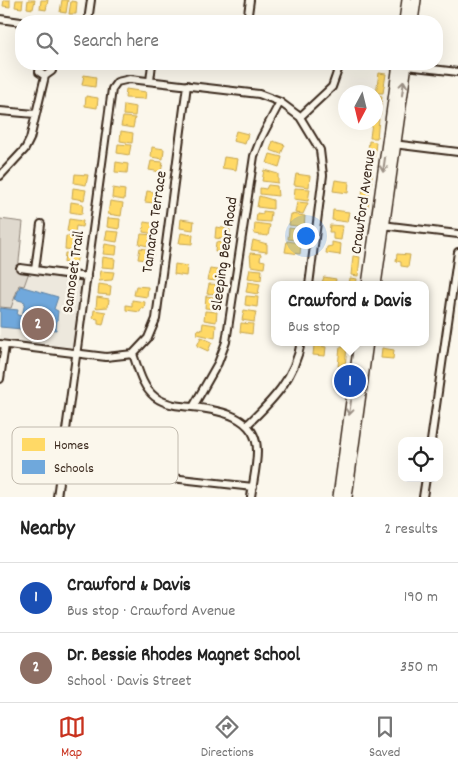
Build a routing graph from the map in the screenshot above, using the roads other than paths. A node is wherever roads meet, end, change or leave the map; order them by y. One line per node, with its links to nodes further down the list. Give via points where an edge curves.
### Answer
1 (91, 0): 5 (street)
2 (250, 0): 6 (street)
3 (407, 0): 7 (main road)
4 (416, 0): 8 (main road)
5 (89, 15)
6 (248, 15)
7 (405, 15)
8 (414, 15)
9 (0, 19): 10 (street)
10 (15, 21)
11 (39, 70): 18 (street)
12 (52, 70): 18 (street)
13 (151, 70): 19 (street)
14 (338, 70): 24 (street, via 332,86)
15 (399, 70): 25 (main road, Crawford Avenue)
16 (443, 70): 17 (street)
17 (458, 72)
18 (45, 76): 23 (street)
19 (150, 81): 20 (street); 34 (street, Samoset Trail, via 130,79 117,82 112,89)
20 (188, 86): 21 (street, via 258,94); 43 (street, Tamaroa Terrace, via 156,319 148,338)
21 (280, 102): 24 (street); 46 (street, Sleeping Bear Road, via 254,156 226,342)
22 (0, 111): 23 (street)
23 (35, 114): 27 (street, via 25,150)
24 (300, 117): 35 (street, via 318,144 323,168)
25 (391, 144): 26 (street); 29 (main road, Crawford Avenue)
26 (458, 152)
27 (0, 176)
28 (41, 224): 33 (street)
29 (380, 225): 30 (street); 36 (main road, Crawford Avenue); 37 (main road, Crawford Avenue)
30 (458, 234)
31 (458, 252): 49 (street)
32 (20, 268): 33 (street)
33 (35, 270): 34 (street)
34 (87, 277): 42 (street, Samoset Trail)
35 (309, 281)
36 (369, 281)
37 (376, 281)
38 (3, 345): 42 (street); 44 (street)
39 (300, 346): 47 (street, via 284,385)
40 (359, 346): 45 (main road)
41 (367, 346): 45 (main road)
42 (76, 354): 43 (street, via 106,357); 48 (street, Samoset Trail)
43 (132, 354): 46 (street, via 143,381 156,397 174,406)
44 (0, 379)
45 (358, 383): 56 (main road, one-way to 56); 57 (main road)
46 (193, 407): 47 (street, via 223,412)
47 (247, 425): 53 (street, via 257,451)
48 (67, 427)
49 (432, 437)
50 (178, 478): 53 (street)
51 (425, 482): 58 (street)
52 (59, 484): 54 (street, Samoset Trail)
53 (253, 486): 55 (street)
54 (57, 497)
55 (252, 497)
56 (338, 497)
57 (347, 497)
58 (423, 497)

